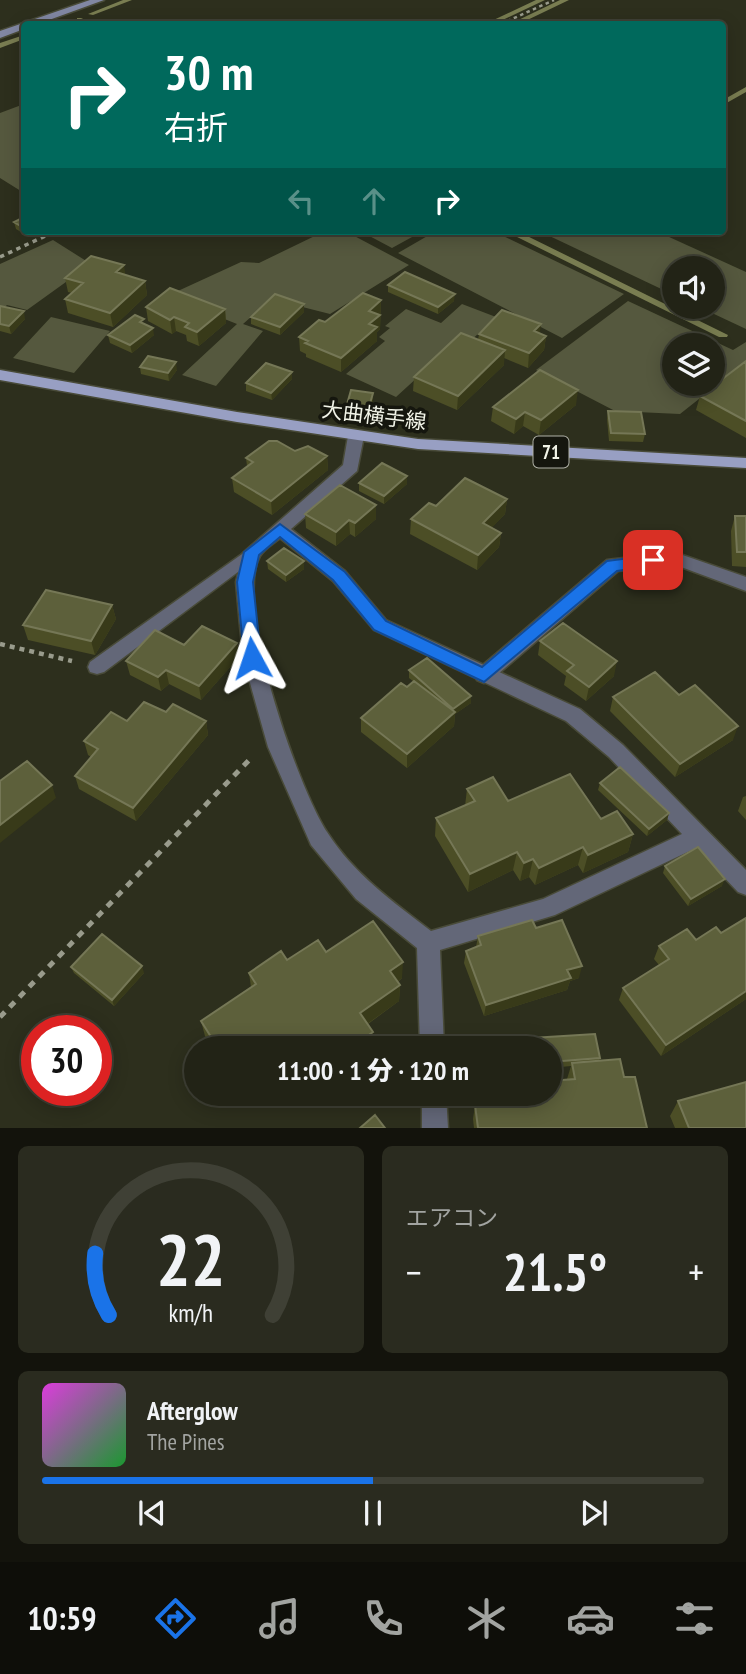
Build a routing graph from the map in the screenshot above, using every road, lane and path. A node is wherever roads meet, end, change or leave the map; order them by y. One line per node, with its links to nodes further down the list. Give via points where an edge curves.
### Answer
1 (99, 0): 3 (street)
2 (554, 0): 4 (path)
3 (39, 21)
4 (508, 21)
5 (21, 27): 6 (street)
6 (0, 35)
7 (47, 235): 8 (path)
8 (0, 257)
9 (0, 375): 10 (main road, 大曲横手線 / 71)
10 (356, 436): 11 (main road, 大曲横手線 / 71, via 492,449); 12 (street, via 351,467)
11 (746, 463)
12 (280, 529): 13 (street); 17 (street, via 339,576 380,625)
13 (252, 552): 16 (street); 18 (street, via 245,582 252,658)
14 (746, 584): 17 (street, via 674,558 613,565)
15 (0, 644): 16 (path)
16 (97, 667)
17 (484, 675): 19 (street, via 573,715 616,751)
18 (274, 734): 21 (street, via 319,838 364,892); 22 (path)
19 (699, 836): 20 (street); 21 (street, via 547,908)
20 (746, 885)
21 (428, 943): 23 (street)
22 (0, 1017)
23 (432, 1036)
24 (434, 1106): 25 (street)
25 (435, 1128)

